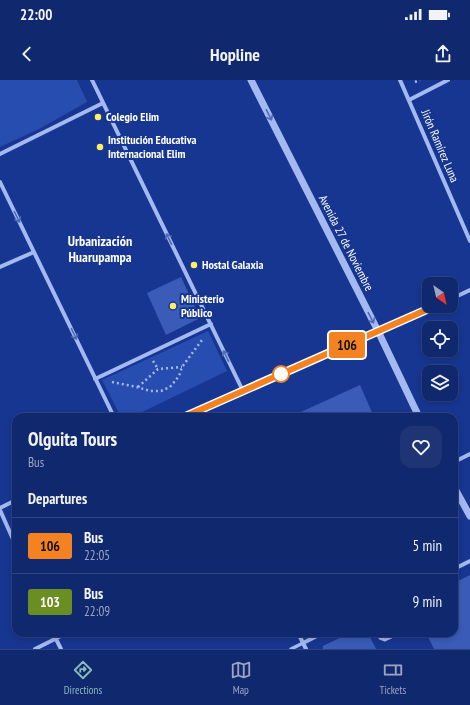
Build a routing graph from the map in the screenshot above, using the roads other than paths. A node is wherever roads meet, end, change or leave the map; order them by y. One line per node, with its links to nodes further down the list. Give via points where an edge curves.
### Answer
1 (92, 80): 6 (street)
2 (251, 80): 16 (street, Avenida 27 de Noviembre, one-way to 16)
3 (400, 80): 5 (street, Jirón Ramírez Luna)
4 (448, 80): 5 (street)
5 (409, 100): 9 (street, Jirón Ramírez Luna)
6 (103, 103): 7 (street); 15 (street, one-way to 6)
7 (0, 154)
8 (0, 182): 10 (street, one-way to 10)
9 (470, 241)
10 (34, 252): 11 (street); 17 (street, one-way to 17)
11 (0, 267)
12 (470, 290): 13 (street)
13 (458, 296)
14 (422, 312): 16 (street)
15 (212, 326): 17 (street); 18 (street, one-way to 15)
16 (378, 331): 18 (street); 21 (street, Avenida 27 de Noviembre)
17 (97, 378): 19 (street)
18 (243, 391): 20 (street)
19 (112, 413)
20 (193, 413)
21 (417, 413)
22 (470, 454): 23 (street)
23 (458, 460)
24 (458, 494): 27 (street)
25 (12, 502): 26 (street)
26 (0, 509): 28 (street)
27 (470, 516)
28 (12, 537)
29 (470, 561): 30 (street)
30 (458, 567)
31 (59, 637): 36 (street)
32 (300, 637): 37 (street)
33 (316, 637): 37 (street)
34 (380, 637): 35 (lane, via 386,640)
35 (392, 637)
36 (55, 639): 38 (street); 39 (street)
37 (303, 643): 40 (street); 41 (street)
38 (35, 649)
39 (61, 649)
40 (291, 649)
41 (306, 649)

